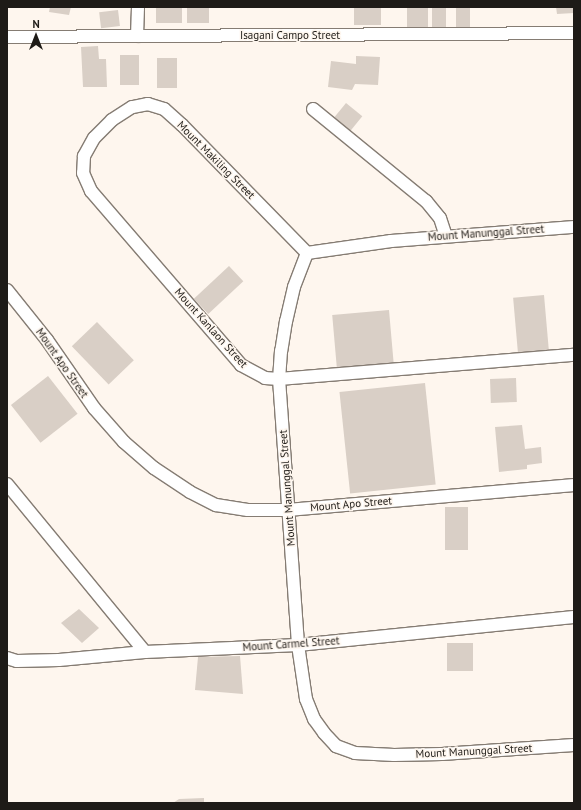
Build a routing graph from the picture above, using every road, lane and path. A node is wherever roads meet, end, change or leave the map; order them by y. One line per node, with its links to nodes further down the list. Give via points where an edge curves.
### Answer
1 (138, 7): 3 (street)
2 (574, 33): 3 (street, Isagani Campo Street)
3 (137, 36): 4 (street, Isagani Campo Street)
4 (7, 37)
5 (313, 109): 8 (street, via 426,201 440,218)
6 (112, 120): 9 (street, Mount Makiling Street, via 132,107 148,104 164,109); 12 (street, Mount Kanlaon Street, via 94,138 84,156 83,174 91,191 241,365 265,378)
7 (574, 227): 8 (street, Mount Manunggal Street)
8 (446, 236): 9 (street, Mount Manunggal Street, via 344,246)
9 (308, 253): 12 (street, Mount Manunggal Street, via 294,287 286,321)
10 (8, 294): 15 (street, Mount Apo Street, via 47,340 94,408 124,442 154,468 190,492 216,505 248,510)
11 (574, 355): 12 (street, Mount Kanlaon Street)
12 (279, 378): 15 (street, Mount Manunggal Street)
13 (7, 484): 18 (street)
14 (574, 486): 15 (street, Mount Apo Street)
15 (288, 510): 17 (street, Mount Manunggal Street)
16 (574, 617): 17 (street, Mount Carmel Street)
17 (298, 645): 18 (street, Mount Carmel Street); 20 (street, Mount Manunggal Street, via 306,699 314,719 336,746 355,753 442,754)
18 (145, 652): 19 (street, Mount Carmel Street, via 18,662)
19 (7, 658)
20 (574, 745)

